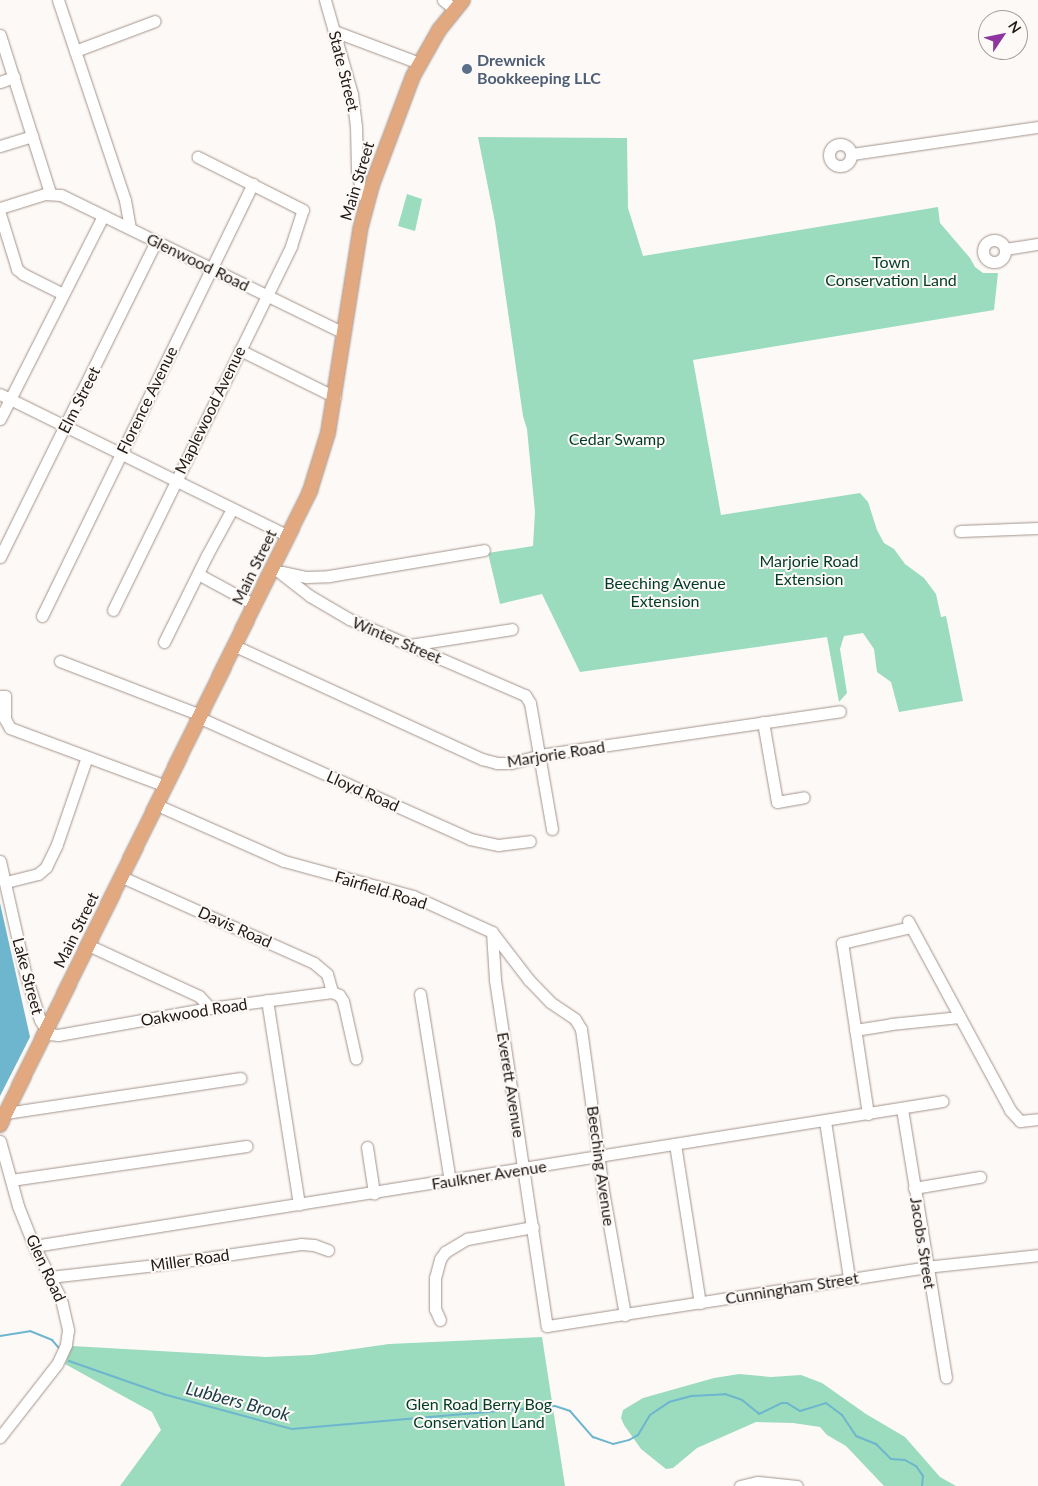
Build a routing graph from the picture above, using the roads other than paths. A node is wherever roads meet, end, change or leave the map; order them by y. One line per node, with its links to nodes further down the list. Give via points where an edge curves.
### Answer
1 (58, 0): 8 (street)
2 (325, 0): 6 (street, State Street)
3 (443, 0): 4 (street)
4 (458, 5): 9 (main road, Main Street)
5 (155, 21): 8 (street)
6 (334, 31): 9 (street); 19 (street, State Street, via 354,103 356,170)
7 (0, 35): 10 (street)
8 (75, 51): 23 (street, via 125,200)
9 (420, 63): 19 (main road, Main Street, via 401,102)
10 (14, 77): 11 (street); 13 (street)
11 (0, 82)
12 (1038, 127): 15 (street)
13 (33, 136): 14 (street); 18 (street)
14 (0, 146)
15 (852, 154)
16 (198, 157): 17 (street)
17 (253, 184): 27 (street, Florence Avenue); 29 (street, Maplewood Avenue, via 304,210 295,238)
18 (50, 193): 20 (street); 22 (street, Glenwood Road, via 68,198)
19 (367, 202): 30 (main road, Main Street)
20 (0, 208)
21 (0, 214): 28 (street, via 17,268)
22 (103, 216): 23 (street, Glenwood Road); 28 (street)
23 (130, 229): 24 (street, Glenwood Road)
24 (156, 241): 27 (street, Glenwood Road); 35 (street, Elm Street)
25 (1038, 244): 26 (street)
26 (1005, 250)
27 (211, 268): 29 (street, Glenwood Road); 36 (street, Florence Avenue)
28 (63, 294): 32 (street)
29 (266, 295): 30 (street, Glenwood Road); 31 (street, Maplewood Avenue)
30 (344, 334): 33 (main road, Main Street)
31 (240, 350): 33 (street); 37 (street, Maplewood Avenue)
32 (5, 396): 34 (street); 35 (street)
33 (335, 397): 41 (main road, Main Street, via 318,472)
34 (0, 419)
35 (66, 426): 36 (street); 43 (street, Elm Street)
36 (121, 453): 37 (street); 48 (street, Florence Avenue)
37 (175, 480): 38 (street); 47 (street, Maplewood Avenue)
38 (232, 510): 41 (street); 45 (street)
39 (1038, 528): 40 (street)
40 (960, 531)
41 (289, 536): 44 (main road, Main Street)
42 (484, 550): 44 (street, via 315,577)
43 (0, 557)
44 (274, 568): 46 (main road, Main Street); 52 (street, Winter Street, via 337,613)
45 (198, 574): 46 (street); 50 (street)
46 (255, 605): 51 (main road, Main Street)
47 (113, 610)
48 (42, 616)
49 (512, 629): 52 (street)
50 (164, 642)
51 (235, 646): 56 (main road, Main Street); 58 (street, Marjorie Road, via 482,760 505,763)
52 (410, 646): 58 (street, Winter Street, via 527,698)
53 (60, 661): 56 (street, Lloyd Road)
54 (3, 696): 59 (street, via 9,727)
55 (840, 711): 57 (street, Marjorie Road)
56 (200, 716): 60 (main road, Main Street); 64 (street, Lloyd Road, via 470,838 498,845)
57 (763, 722): 58 (street, Marjorie Road); 61 (street, via 776,802)
58 (540, 755): 63 (street)
59 (87, 757): 60 (street); 67 (street, via 46,867 38,874)
60 (166, 786): 62 (main road, Main Street)
61 (804, 797)
62 (157, 805): 66 (main road, Main Street); 68 (street, Fairfield Road, via 284,861 413,896)
63 (552, 829)
64 (530, 841)
65 (0, 861): 67 (street, Lake Street)
66 (122, 877): 69 (main road, Main Street); 71 (street, Davis Road, via 314,963 327,974)
67 (6, 882): 77 (street, Lake Street, via 26,976)
68 (492, 932): 75 (street, Fairfield Road, via 529,980 550,1002); 91 (street, Everett Avenue, via 493,966)
69 (88, 945): 73 (street, via 198,996); 77 (main road, Main Street)
70 (420, 994): 94 (street)
71 (337, 995): 72 (street, Oakwood Road); 78 (street, Davis Road)
72 (267, 1000): 73 (street, Oakwood Road); 97 (street)
73 (210, 1008): 77 (street, Oakwood Road, via 58,1036)
74 (960, 1017): 76 (street); 76 (street, via 909,924 842,941); 84 (street, via 1016,1118 1025,1122)
75 (575, 1019): 90 (street, Beeching Avenue, via 581,1029)
76 (855, 1030): 82 (street)
77 (45, 1032): 83 (main road, Main Street)
78 (356, 1059)
79 (240, 1078): 83 (street)
80 (943, 1101): 81 (street, Faulkner Avenue)
81 (902, 1109): 82 (street, Faulkner Avenue); 95 (street, Jacobs Street)
82 (868, 1114): 85 (street, Faulkner Avenue)
83 (3, 1119)
84 (1038, 1119)
85 (825, 1121): 87 (street, Faulkner Avenue); 104 (street)
86 (0, 1141): 93 (street, Glen Road)
87 (676, 1144): 90 (street, Faulkner Avenue); 105 (street)
88 (247, 1146): 93 (street)
89 (367, 1147): 96 (street)
90 (599, 1157): 91 (street, Faulkner Avenue); 106 (street, Beeching Avenue)
91 (524, 1169): 94 (street, Faulkner Avenue); 98 (street, Everett Avenue)
92 (980, 1177): 95 (street)
93 (10, 1180): 99 (street, Glen Road)
94 (450, 1181): 96 (street, Faulkner Avenue)
95 (914, 1188): 102 (street, Jacobs Street)
96 (374, 1193): 97 (street, Faulkner Avenue)
97 (299, 1205): 99 (street, Faulkner Avenue)
98 (533, 1227): 107 (street, via 467,1239 445,1252 435,1278 434,1309); 108 (street, Everett Avenue)
99 (34, 1246): 103 (street, Glen Road)
100 (328, 1250): 103 (street, Miller Road, via 301,1244)
101 (1038, 1255): 102 (street, Cunningham Street)
102 (926, 1266): 104 (street, Cunningham Street); 109 (street, Jacobs Street)
103 (50, 1277): 110 (street, Glen Road, via 66,1314 66,1345 55,1368)
104 (849, 1278): 105 (street, Cunningham Street)
105 (700, 1303): 106 (street, Cunningham Street)
106 (625, 1315): 108 (street, Cunningham Street)
107 (440, 1320)
108 (548, 1326)
109 (946, 1377)
110 (0, 1437)
111 (740, 1486): 112 (street, via 758,1482)
112 (797, 1486)

